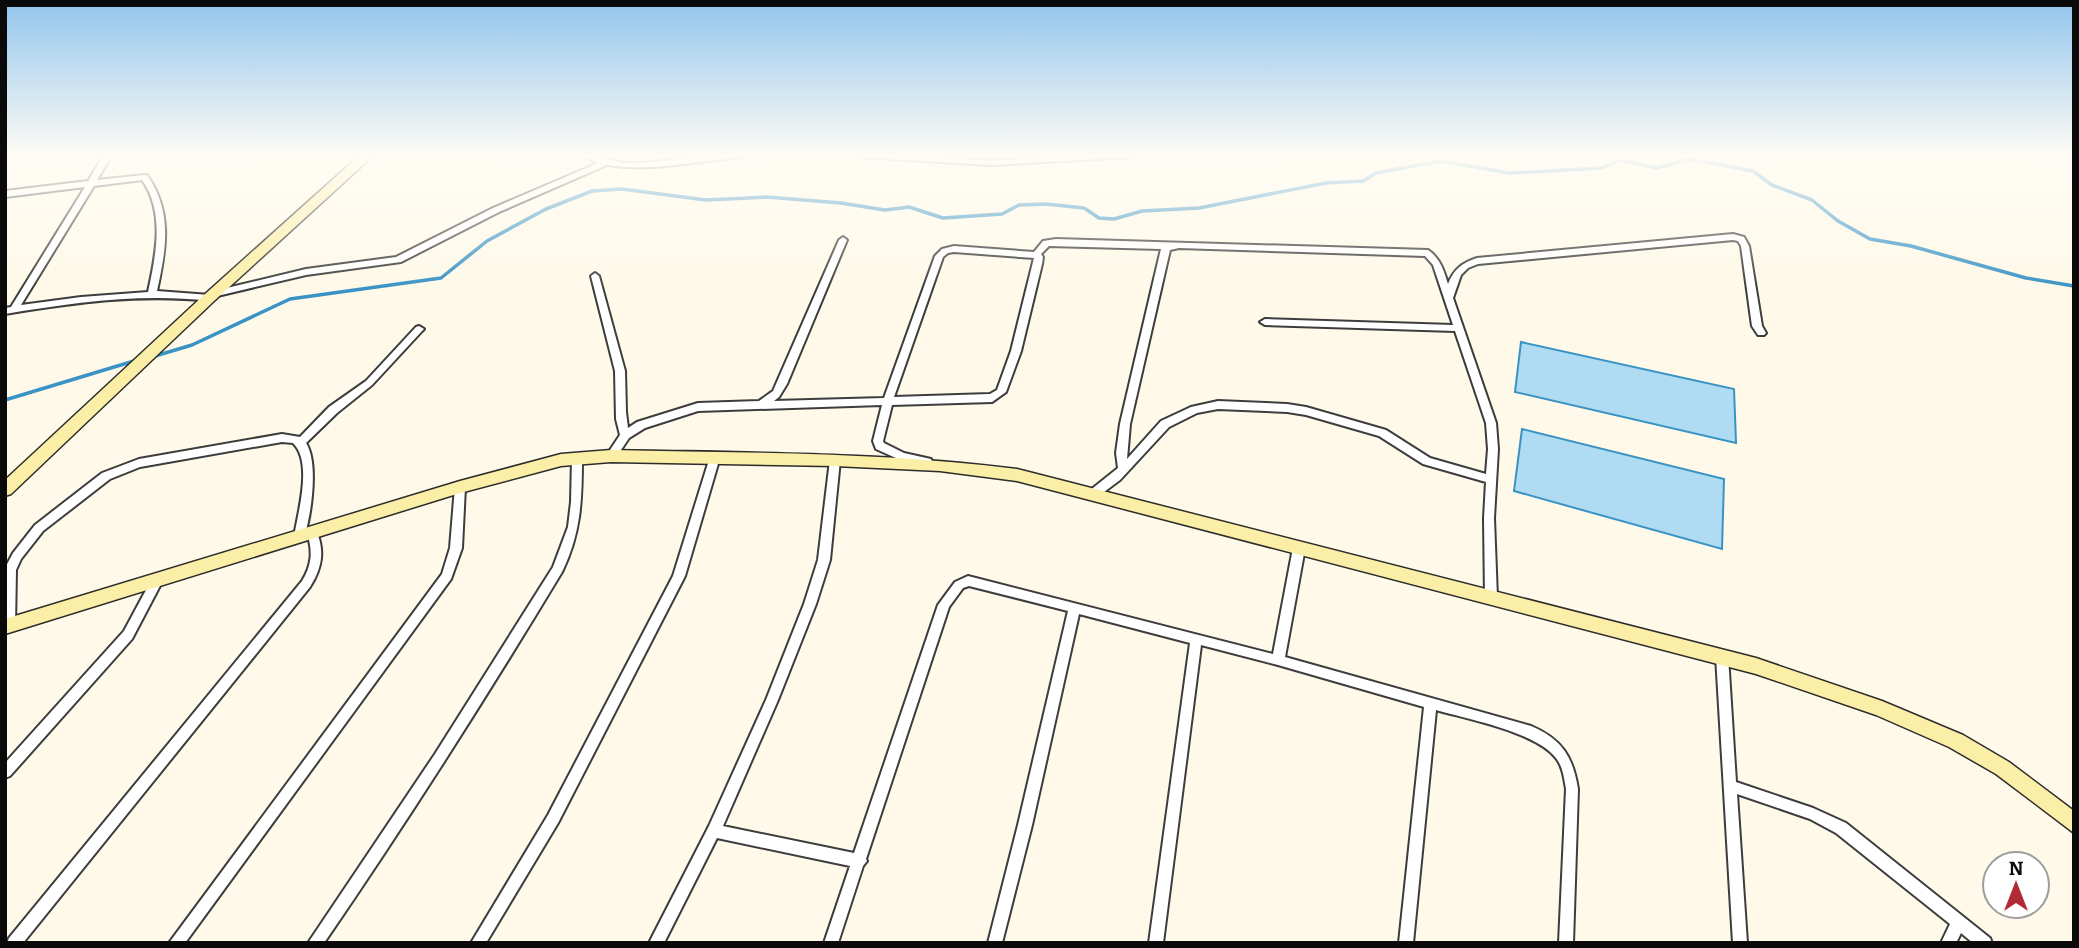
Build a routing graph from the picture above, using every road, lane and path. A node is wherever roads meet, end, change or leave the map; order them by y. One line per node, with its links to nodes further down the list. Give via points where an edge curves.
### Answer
1 (80, 199): 12 (street)
2 (154, 199): 9 (street, via 162,241)
3 (319, 199): 10 (street)
4 (521, 199): 10 (street, via 398,260 306,272)
5 (843, 240): 18 (street, via 782,384)
6 (1169, 246): 7 (street, via 1056,242 1046,243); 11 (street, via 1421,251 1434,257); 26 (street, via 1163,252 1125,424)
7 (1037, 254): 17 (street, via 954,249 941,253); 17 (street, via 1040,257 1021,336 1001,392 987,398)
8 (595, 276): 19 (street, via 619,368 619,418)
9 (152, 296): 10 (street); 12 (street)
10 (212, 296): 29 (street)
11 (1449, 298): 14 (street); 16 (street, via 1457,271 1477,261 1734,237 1745,246)
12 (10, 311)
13 (1265, 322): 14 (street)
14 (1460, 328): 27 (street, via 1491,423)
15 (419, 329): 20 (street, via 369,383)
16 (1761, 333)
17 (888, 403): 18 (street); 25 (street, via 880,446)
18 (761, 405): 19 (street, via 691,408)
19 (625, 435): 21 (street)
20 (301, 442): 31 (street, via 308,461); 36 (street, via 282,438 115,470 28,539 10,570)
21 (611, 456): 22 (street); 23 (street)
22 (715, 457): 24 (street); 50 (street, via 679,576 553,819)
23 (577, 458): 28 (street, via 542,463); 49 (street, via 575,526 558,569 470,716)
24 (835, 460): 25 (street); 44 (street, via 824,560 810,604)
25 (940, 465): 30 (street, via 1017,475)
26 (1123, 470): 27 (street, via 1165,424 1218,405 1306,411 1382,433 1427,461); 30 (street)
27 (1490, 480): 34 (street)
28 (460, 487): 31 (street); 48 (street, via 456,548 447,576)
29 (5, 490)
30 (1092, 495): 32 (street)
31 (306, 535): 33 (street); 47 (street, via 318,547 314,571 306,584)
32 (1298, 548): 34 (street); 39 (street)
33 (157, 580): 36 (street); 41 (street, via 128,635)
34 (1492, 597): 38 (street)
35 (1074, 609): 37 (street); 45 (street, via 968,581 949,595); 53 (street)
36 (7, 627)
37 (1196, 640): 39 (street); 54 (street)
38 (1722, 656): 42 (street); 43 (street, via 1815,685 1958,741)
39 (1278, 660): 40 (street)
40 (1430, 704): 55 (street); 56 (street, via 1531,732 1552,743 1564,757 1572,789)
41 (5, 772)
42 (1731, 786): 46 (street, via 1841,828); 57 (street)
43 (2074, 824)
44 (714, 831): 45 (street); 51 (street)
45 (860, 861): 52 (street)
46 (1959, 922): 58 (street); 59 (street)
47 (14, 943)
48 (176, 943)
49 (315, 943)
50 (478, 943)
51 (656, 943)
52 (831, 943)
53 (995, 943)
54 (1156, 943)
55 (1406, 943)
56 (1566, 943)
57 (1740, 943)
58 (1948, 943)
59 (1985, 943)

